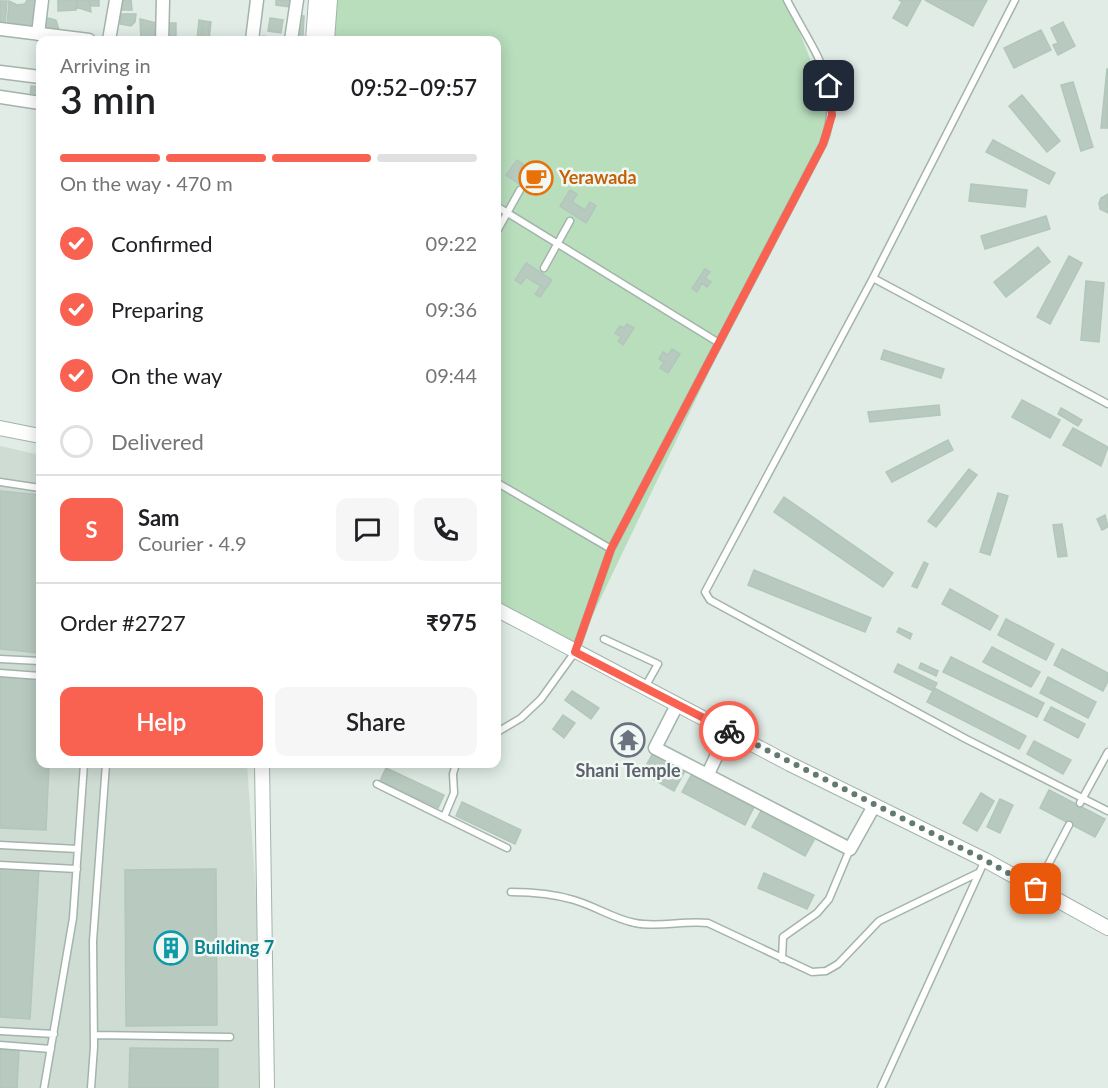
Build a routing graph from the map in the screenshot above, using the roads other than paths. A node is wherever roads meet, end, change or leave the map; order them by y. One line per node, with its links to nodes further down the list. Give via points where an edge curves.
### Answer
1 (42, 0): 11 (street)
2 (117, 0): 13 (street)
3 (163, 0): 14 (street)
4 (257, 0): 15 (street)
5 (297, 0): 16 (street)
6 (316, 0): 17 (street)
7 (330, 0): 18 (street)
8 (787, 0): 31 (lane, via 822,67 832,115 823,144)
9 (1015, 0): 30 (lane)
10 (0, 29): 11 (street)
11 (38, 34): 12 (street)
12 (55, 36)
13 (110, 36)
14 (162, 36)
15 (252, 36)
16 (292, 36)
17 (314, 36)
18 (327, 36)
19 (0, 72): 20 (street)
20 (36, 76)
21 (0, 97): 22 (street)
22 (36, 102)
23 (520, 190): 25 (lane)
24 (501, 209): 25 (lane)
25 (508, 213): 27 (lane); 28 (lane)
26 (570, 221): 28 (lane)
27 (501, 225)
28 (558, 244): 29 (lane); 31 (lane)
29 (544, 268)
30 (873, 278): 32 (lane); 57 (lane, via 706,586 706,597)
31 (720, 343): 38 (lane)
32 (1108, 404)
33 (0, 428): 34 (street)
34 (36, 435)
35 (0, 482): 37 (lane)
36 (501, 485): 38 (lane)
37 (36, 487)
38 (611, 549): 41 (lane)
39 (501, 612): 41 (street)
40 (604, 639): 46 (lane, via 658,664)
41 (575, 652): 46 (street); 48 (lane, via 541,699)
42 (0, 659): 43 (lane)
43 (36, 661)
44 (0, 673): 45 (lane)
45 (36, 676)
46 (645, 688): 47 (street)
47 (677, 705): 49 (street); 55 (street, via 655,748)
48 (501, 731)
49 (728, 731): 55 (street); 58 (street)
50 (1108, 752): 57 (lane)
51 (84, 768): 64 (lane)
52 (106, 768): 76 (lane, via 93,941)
53 (261, 768): 82 (street)
54 (455, 768): 60 (lane, via 454,793)
55 (708, 774): 65 (street)
56 (377, 784): 60 (lane)
57 (1082, 800): 59 (lane)
58 (874, 806): 65 (street); 66 (street)
59 (1108, 811)
60 (444, 817): 63 (lane)
61 (1069, 825): 70 (lane)
62 (0, 845): 64 (lane)
63 (507, 848)
64 (78, 849): 68 (lane)
65 (850, 849): 73 (lane, via 829,899 817,913 783,937)
66 (985, 860): 69 (lane); 70 (street)
67 (0, 865): 68 (lane)
68 (77, 869): 75 (lane)
69 (978, 873): 73 (lane, via 879,921 838,964 826,971 812,972); 83 (lane)
70 (1036, 889): 72 (street)
71 (511, 892): 73 (lane, via 575,900 631,923 649,926 708,923)
72 (1108, 928)
73 (783, 959)
74 (0, 1031): 75 (lane)
75 (54, 1034): 79 (lane)
76 (94, 1035): 77 (lane); 81 (lane)
77 (230, 1037)
78 (0, 1045): 79 (lane)
79 (51, 1049): 80 (lane)
80 (44, 1088)
81 (91, 1088)
82 (267, 1088)
83 (881, 1088)

